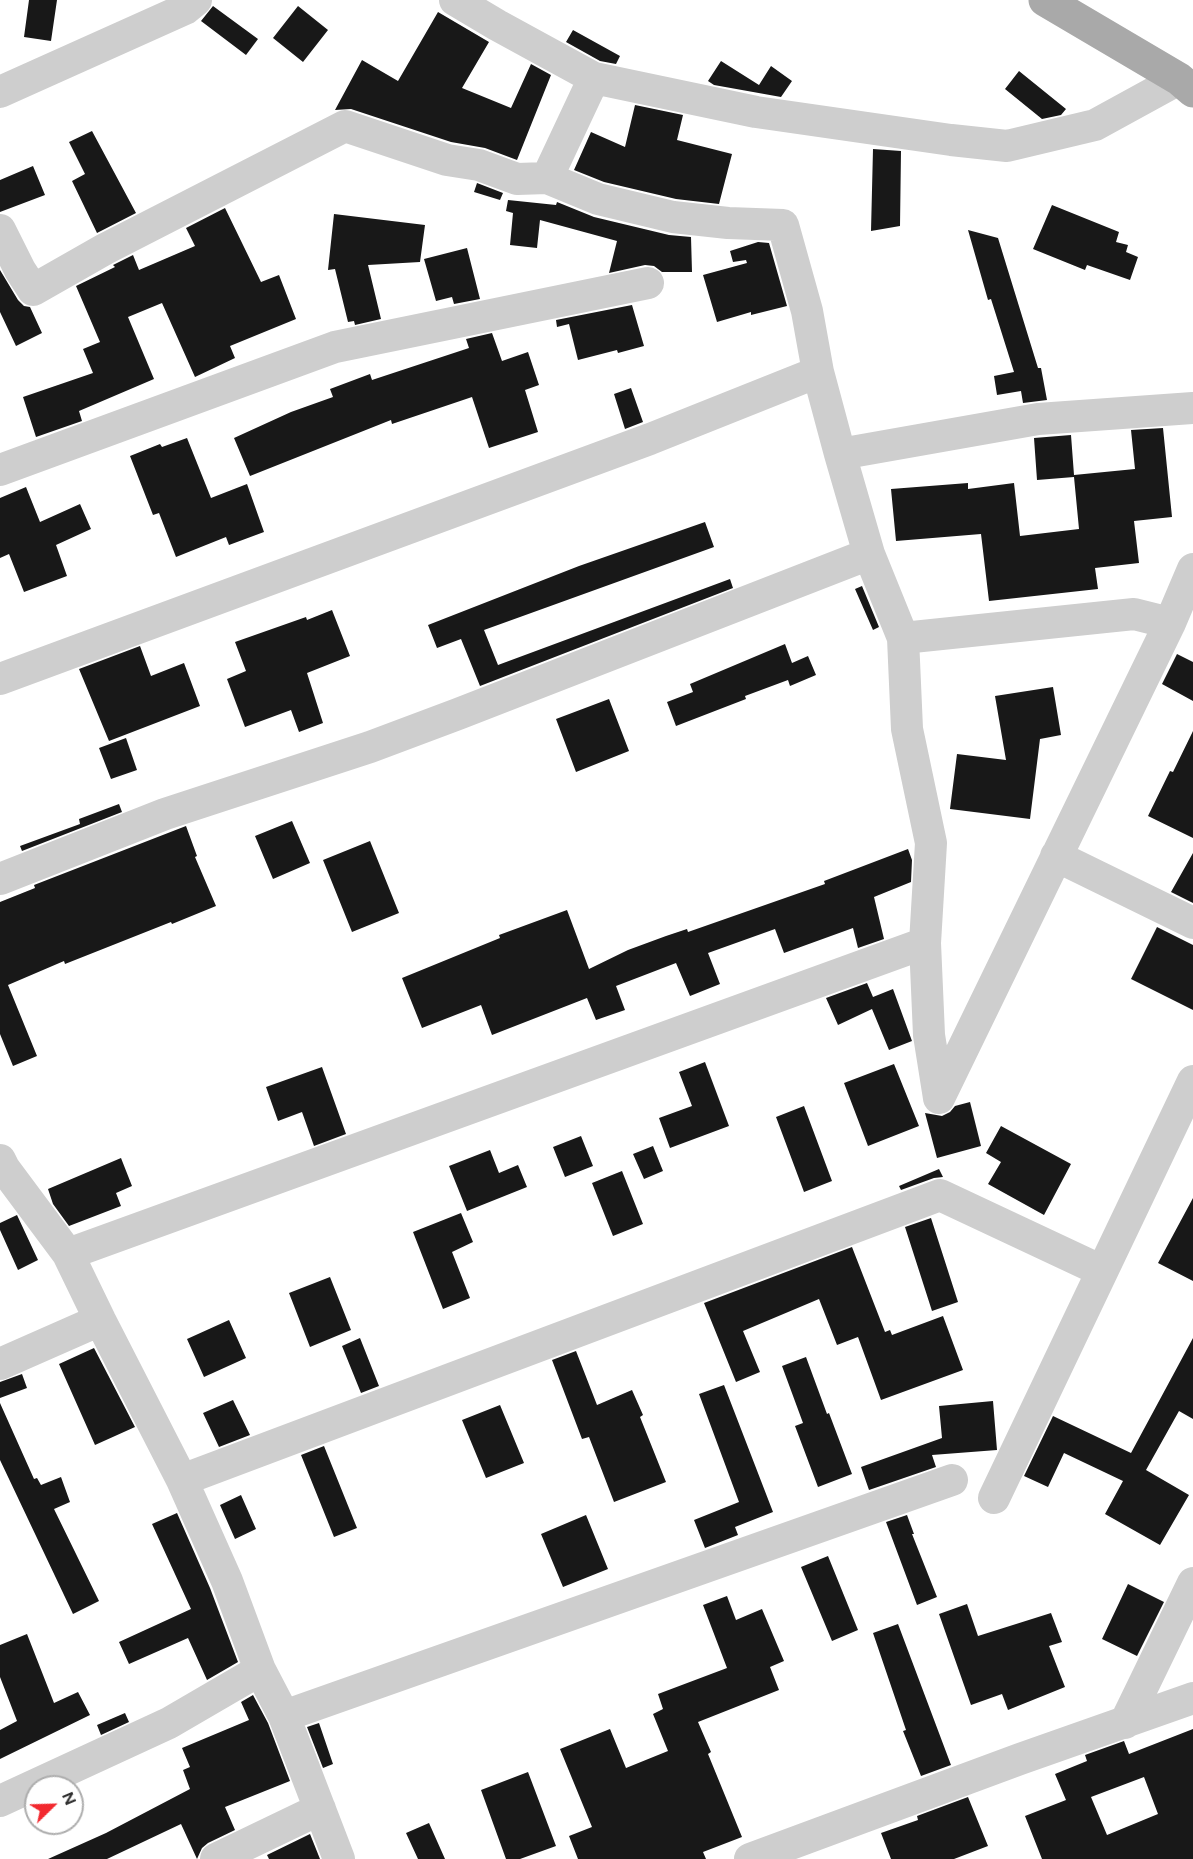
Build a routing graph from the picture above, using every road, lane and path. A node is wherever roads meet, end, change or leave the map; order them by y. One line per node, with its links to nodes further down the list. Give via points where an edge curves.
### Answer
1 (196, 0): 6 (street, via 185,9)
2 (456, 0): 4 (street)
3 (1046, 0): 5 (main road)
4 (594, 78): 5 (street, via 756,112 1007,146 1095,125); 7 (street)
5 (1186, 85)
6 (0, 92)
7 (547, 178): 8 (street, via 516,179 345,126 33,290); 10 (street, via 598,198 672,217 783,225 807,311)
8 (0, 230)
9 (648, 283): 13 (street, via 335,347)
10 (818, 372): 12 (street); 18 (street, via 650,440)
11 (1193, 408): 12 (street, via 1038,419)
12 (840, 454): 14 (street)
13 (0, 470)
14 (869, 554): 17 (street); 20 (street, via 370,747 165,814)
15 (1193, 569): 16 (street)
16 (1170, 623): 17 (street, via 1134,614); 19 (street)
17 (903, 638): 22 (street, via 906,729 931,843)
18 (0, 679)
19 (1056, 856): 21 (street); 22 (street, via 939,1098 929,1035)
20 (0, 879)
21 (1193, 923)
22 (925, 943): 25 (street)
23 (1193, 1081): 26 (street)
24 (1, 1166): 25 (street)
25 (68, 1254): 27 (street)
26 (1102, 1271): 29 (street, via 940,1196); 31 (street)
27 (100, 1320): 28 (street); 29 (street)
28 (0, 1364)
29 (182, 1480): 33 (street, via 227,1581)
30 (952, 1480): 35 (street)
31 (994, 1498)
32 (1193, 1583): 36 (street)
33 (260, 1670): 35 (street); 37 (street, via 169,1723)
34 (1193, 1698): 36 (street)
35 (284, 1716): 38 (street)
36 (1125, 1723): 41 (street)
37 (0, 1801)
38 (320, 1809): 39 (street); 40 (street)
39 (216, 1859)
40 (339, 1859)
41 (750, 1859)

